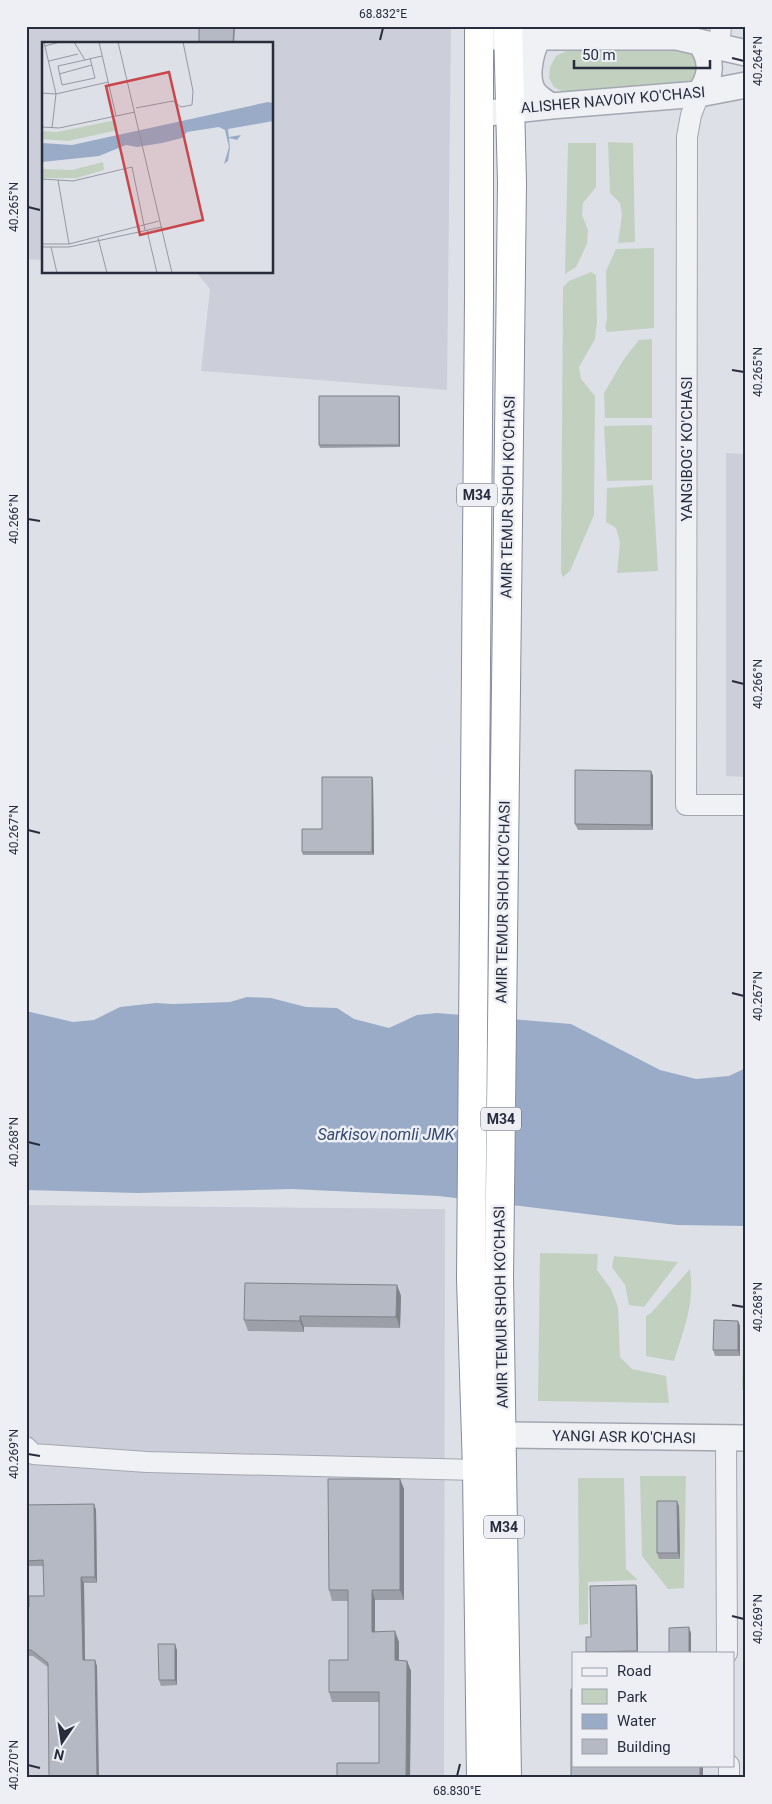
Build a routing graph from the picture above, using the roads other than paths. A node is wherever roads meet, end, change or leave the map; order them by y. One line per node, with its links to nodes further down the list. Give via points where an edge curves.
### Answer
1 (508, 31): 2 (street); 4 (street); 9 (highway, AMIR TEMUR SHOH KO'CHASI / M34)
2 (479, 32): 10 (highway, AMIR TEMUR SHOH KO'CHASI / M34)
3 (699, 36): 4 (street); 5 (street); 7 (street, via 710,67 706,84)
4 (538, 38): 8 (street, via 531,51 531,87)
5 (746, 53)
6 (746, 85): 7 (street, ALISHER NAVOIY KO'CHASI)
7 (699, 94): 8 (street, ALISHER NAVOIY KO'CHASI); 11 (street, YANGIBOG‘ KO'CHASI, via 690,115 687,137 686,805)
8 (551, 106): 9 (street, ALISHER NAVOIY KO'CHASI)
9 (510, 110): 10 (street, ALISHER NAVOIY KO'CHASI); 12 (highway, AMIR TEMUR SHOH KO'CHASI / M34, via 512,183 499,1277)
10 (479, 114): 15 (highway, AMIR TEMUR SHOH KO'CHASI / M34, via 472,1279)
11 (746, 805)
12 (503, 1435): 13 (street, YANGI ASR KO'CHASI); 18 (highway, AMIR TEMUR SHOH KO'CHASI / M34)
13 (736, 1438): 16 (street)
14 (26, 1447): 15 (street, via 34,1454 147,1462)
15 (477, 1470): 17 (highway, AMIR TEMUR SHOH KO'CHASI / M34)
16 (728, 1652)
17 (481, 1778)
18 (507, 1778)

